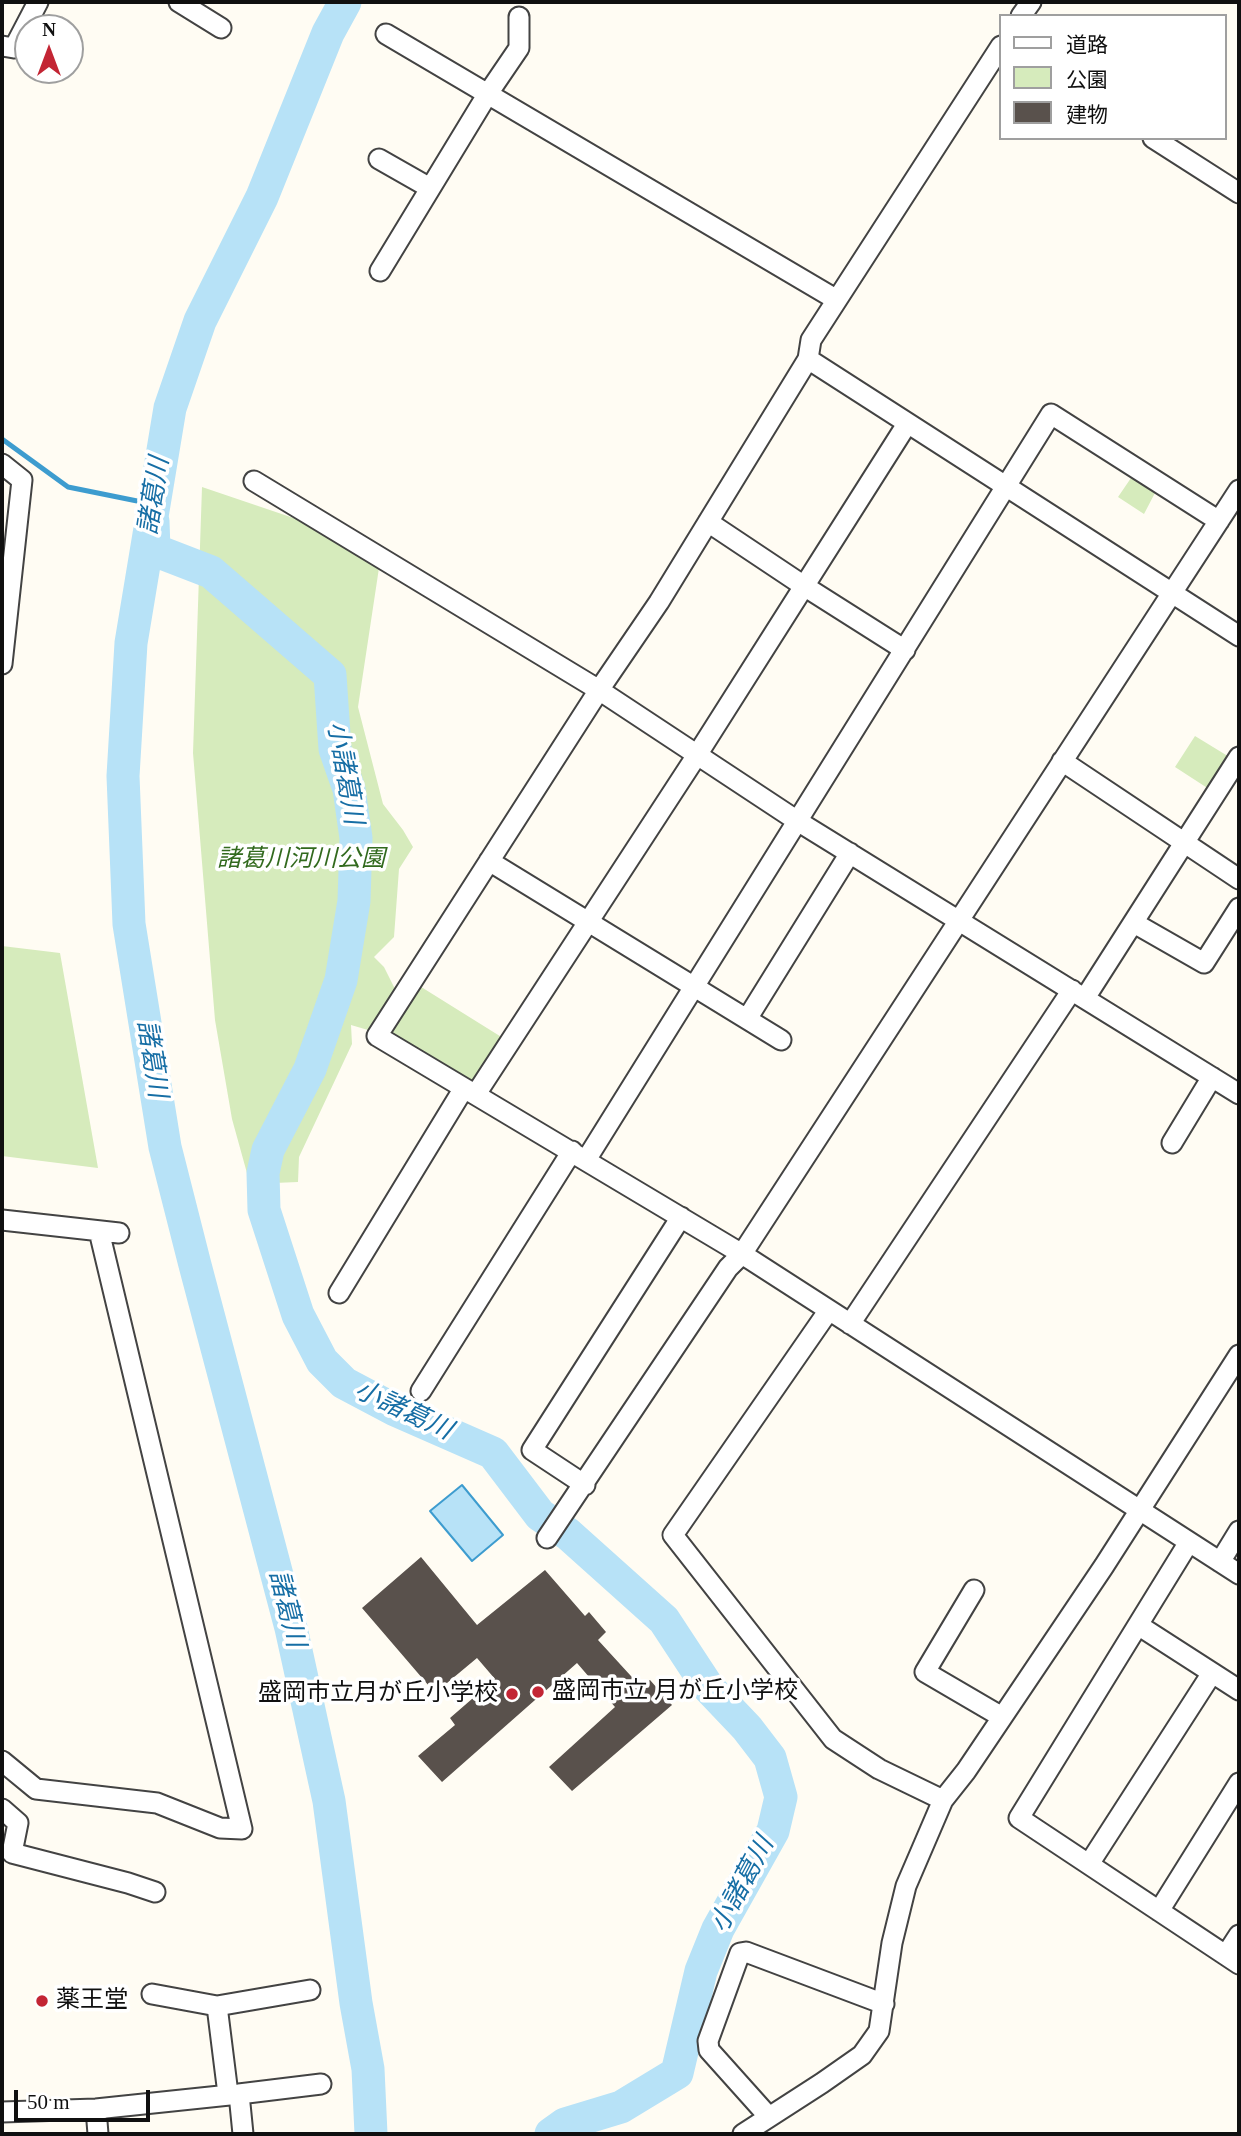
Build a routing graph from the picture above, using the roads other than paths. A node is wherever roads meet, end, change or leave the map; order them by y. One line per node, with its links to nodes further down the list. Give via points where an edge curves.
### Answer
1 (38, 2): 6 (street, via 14,47)
2 (178, 2): 4 (street)
3 (519, 17): 8 (street, via 519,48)
4 (221, 28)
5 (386, 34): 8 (street)
6 (2, 46)
7 (1000, 48): 14 (street)
8 (487, 95): 11 (street); 14 (street)
9 (1156, 140): 12 (street)
10 (379, 159): 11 (street)
11 (430, 188): 13 (street)
12 (1239, 193)
13 (380, 271)
14 (838, 300): 15 (street, via 811,340)
15 (808, 359): 16 (street); 22 (street)
16 (907, 424): 19 (street); 23 (street)
17 (2, 464): 27 (street, via 22,480)
18 (254, 481): 28 (street)
19 (1006, 487): 21 (street, via 1051,414); 24 (street); 26 (street)
20 (1239, 490): 21 (street)
21 (1219, 521): 24 (street)
22 (708, 522): 23 (street); 28 (street)
23 (804, 586): 26 (street); 29 (street)
24 (1172, 592): 25 (street); 30 (street)
25 (1239, 636)
26 (905, 650): 32 (street)
27 (2, 664)
28 (599, 690): 29 (street); 35 (street)
29 (697, 755): 32 (street); 39 (street)
30 (1062, 761): 33 (street); 38 (street)
31 (1237, 764): 33 (street)
32 (799, 822): 34 (street); 41 (street)
33 (1185, 844): 36 (street); 40 (street)
34 (850, 853): 38 (street); 43 (street)
35 (489, 861): 39 (street); 46 (street, via 377,1036)
36 (1239, 880)
37 (1239, 908): 40 (street, via 1204,963)
38 (959, 919): 42 (street); 54 (street)
39 (589, 921): 41 (street); 46 (street)
40 (1134, 923): 42 (street)
41 (695, 987): 43 (street); 49 (street)
42 (1079, 994): 45 (street); 57 (street)
43 (747, 1019): 44 (street)
44 (781, 1040)
45 (1212, 1077): 47 (street); 48 (street)
46 (470, 1091): 49 (street); 55 (street)
47 (1239, 1094)
48 (1172, 1143)
49 (579, 1156): 50 (street); 59 (street)
50 (681, 1217): 54 (street); 60 (street, via 532,1450)
51 (2, 1220): 52 (street)
52 (99, 1231): 53 (street); 72 (street, via 242,1829 220,1828 158,1803 36,1789)
53 (119, 1233)
54 (741, 1254): 56 (street); 60 (street)
55 (339, 1293)
56 (829, 1310): 57 (street); 74 (street, via 673,1535 833,1739 879,1769)
57 (850, 1324): 61 (street)
58 (1239, 1355): 61 (street)
59 (421, 1391)
60 (584, 1485): 63 (street)
61 (1140, 1511): 64 (street); 71 (street)
62 (1239, 1531): 65 (street)
63 (547, 1538)
64 (1189, 1542): 65 (street); 68 (street)
65 (1220, 1562): 66 (street)
66 (1239, 1574)
67 (974, 1590): 71 (street, via 926,1672)
68 (1138, 1625): 69 (street); 76 (street, via 1019,1818)
69 (1212, 1673): 70 (street); 76 (street)
70 (1239, 1690)
71 (1002, 1717): 74 (street)
72 (4, 1769)
73 (1239, 1783): 78 (street)
74 (943, 1800): 83 (street, via 906,1886)
75 (2, 1809): 77 (street, via 18,1823 12,1853)
76 (1089, 1864): 78 (street)
77 (155, 1892)
78 (1159, 1911): 80 (street)
79 (1239, 1935): 80 (street)
80 (1233, 1960)
81 (310, 1990): 84 (street)
82 (152, 1994): 84 (street)
83 (884, 2004): 89 (street, via 879,2031 862,2054); 89 (street, via 746,1952 740,1954 708,2041 709,2050)
84 (217, 2006): 86 (street)
85 (321, 2084): 86 (street)
86 (234, 2094): 87 (street); 91 (street)
87 (96, 2109): 88 (street); 90 (street)
88 (2, 2112)
89 (769, 2117): 92 (street)
90 (98, 2134)
91 (243, 2134)
92 (743, 2134)

